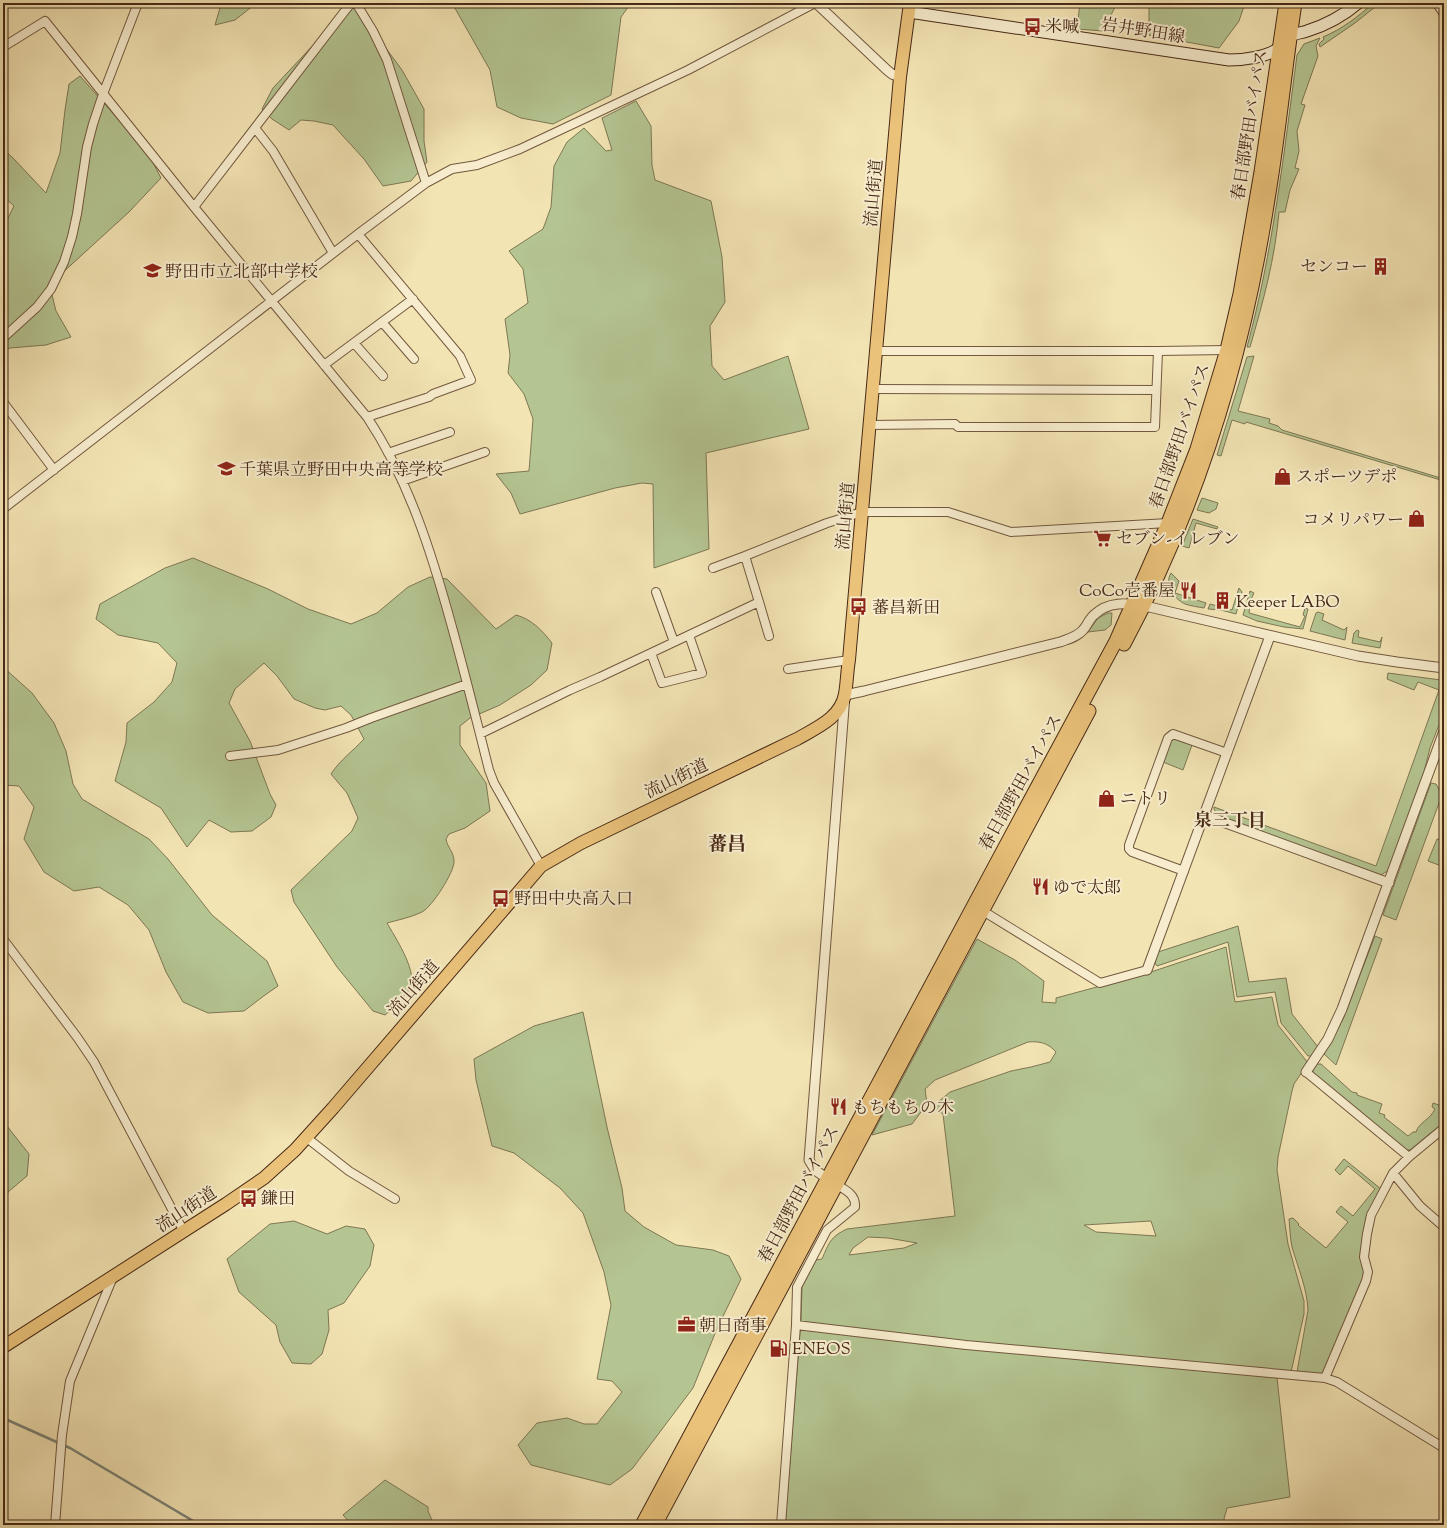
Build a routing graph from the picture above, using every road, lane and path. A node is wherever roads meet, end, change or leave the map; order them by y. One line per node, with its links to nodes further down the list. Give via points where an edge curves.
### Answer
1 (351, 3): 16 (street)
2 (356, 3): 17 (street, via 387,60)
3 (816, 3): 14 (street, via 887,70); 17 (street, via 688,70 520,149 477,165 452,169)
4 (1286, 3): 13 (highway, 春日部野田バイパス)
5 (1295, 3): 11 (highway, 春日部野田バイパス)
6 (1358, 3): 11 (main road, via 1333,20 1306,32)
7 (1437, 3): 10 (street)
8 (135, 5): 15 (street)
9 (910, 7): 13 (main road, 岩井野田線, via 1216,59 1240,60); 14 (main road, 流山街道)
10 (1444, 12)
11 (1290, 35): 13 (main road, 岩井野田線); 49 (highway, 春日部野田バイパス, via 1268,200 1244,326 1208,451 1180,526)
12 (3, 47): 15 (street, via 45,20)
13 (1279, 48): 26 (highway, 春日部野田バイパス, via 1240,294)
14 (900, 76): 27 (main road, 流山街道)
15 (103, 94): 18 (street); 24 (street, via 87,147 77,214 64,262 51,289 37,307)
16 (255, 128): 18 (street); 20 (street, via 273,150)
17 (426, 183): 19 (street)
18 (194, 207): 22 (street)
19 (358, 234): 20 (street); 21 (street)
20 (333, 253): 22 (street)
21 (413, 299): 23 (street); 35 (street, via 460,356 471,380 429,397)
22 (272, 301): 30 (street); 40 (street)
23 (382, 322): 25 (street); 29 (street)
24 (3, 338)
25 (354, 343): 30 (street); 31 (street)
26 (1227, 350): 28 (street); 44 (highway, 春日部野田バイパス, via 1197,449)
27 (876, 351): 28 (street); 32 (main road, 流山街道)
28 (1158, 352): 33 (street)
29 (414, 359)
30 (324, 365): 35 (street)
31 (383, 376)
32 (873, 389): 33 (street); 36 (main road, 流山街道)
33 (1156, 390): 36 (street, via 1155,427)
34 (3, 402): 40 (street)
35 (366, 416): 39 (street)
36 (870, 425): 43 (main road, 流山街道)
37 (450, 432): 39 (street)
38 (485, 452): 41 (street)
39 (388, 453): 41 (street)
40 (54, 470): 42 (street)
41 (402, 481): 58 (street, via 436,567)
42 (3, 510)
43 (862, 512): 44 (street, via 948,512 1011,532); 45 (street, via 827,523); 55 (main road, 流山街道)
44 (1168, 523): 49 (highway, 春日部野田バイパス)
45 (745, 556): 46 (street); 48 (street)
46 (713, 568)
47 (656, 592): 53 (street)
48 (759, 602): 50 (street); 51 (street)
49 (1139, 605): 52 (street); 59 (street, via 1119,603 1102,608 1076,636 1060,642); 68 (highway, 春日部野田バイパス); 76 (highway, 春日部野田バイパス, via 1116,641 1027,806)
50 (689, 635): 53 (street); 54 (street, via 702,673 662,683)
51 (769, 636)
52 (1270, 636): 56 (street, via 1358,656); 62 (street)
53 (674, 642): 54 (street)
54 (651, 653): 61 (street)
55 (849, 660): 57 (street); 59 (main road, 流山街道)
56 (1444, 668)
57 (788, 669)
58 (468, 684): 61 (street); 63 (street, via 278,750)
59 (845, 695): 65 (main road, 流山街道, via 832,717 815,728 581,843); 76 (street, via 809,1160 815,1170)
60 (1444, 731): 67 (street)
61 (480, 734): 65 (street, via 494,783)
62 (1227, 753): 64 (street); 66 (street, via 1173,734 1168,738 1129,845 1132,852)
63 (230, 756)
64 (1204, 815): 66 (street); 67 (street)
65 (541, 866): 73 (main road, 流山街道)
66 (1184, 871): 70 (street)
67 (1389, 883): 71 (street, via 1339,1016)
68 (983, 911): 70 (street, via 1100,983); 76 (highway, 春日部野田バイパス)
69 (3, 939): 79 (street, via 94,1062)
70 (1147, 970)
71 (1306, 1072): 74 (street)
72 (1444, 1128): 74 (street)
73 (307, 1138): 77 (street, via 349,1171); 79 (main road, 流山街道, via 264,1178)
74 (1409, 1157): 75 (street)
75 (1393, 1173): 78 (street, via 1420,1206); 83 (street, via 1371,1216 1364,1257 1368,1272 1366,1282)
76 (832, 1182): 81 (street, via 849,1192 855,1207 827,1230 797,1287); 86 (highway, 春日部野田バイパス); 87 (highway, 春日部野田バイパス)
77 (395, 1199)
78 (1444, 1227)
79 (184, 1232): 80 (main road, 流山街道)
80 (113, 1277): 82 (main road, 流山街道); 85 (street, via 70,1381 62,1435)
81 (796, 1325): 83 (street, via 974,1346); 88 (street)
82 (3, 1347)
83 (1325, 1378): 84 (street, via 1337,1382)
84 (1444, 1448)
85 (55, 1525)
86 (642, 1525)
87 (655, 1525)
88 (781, 1525)

